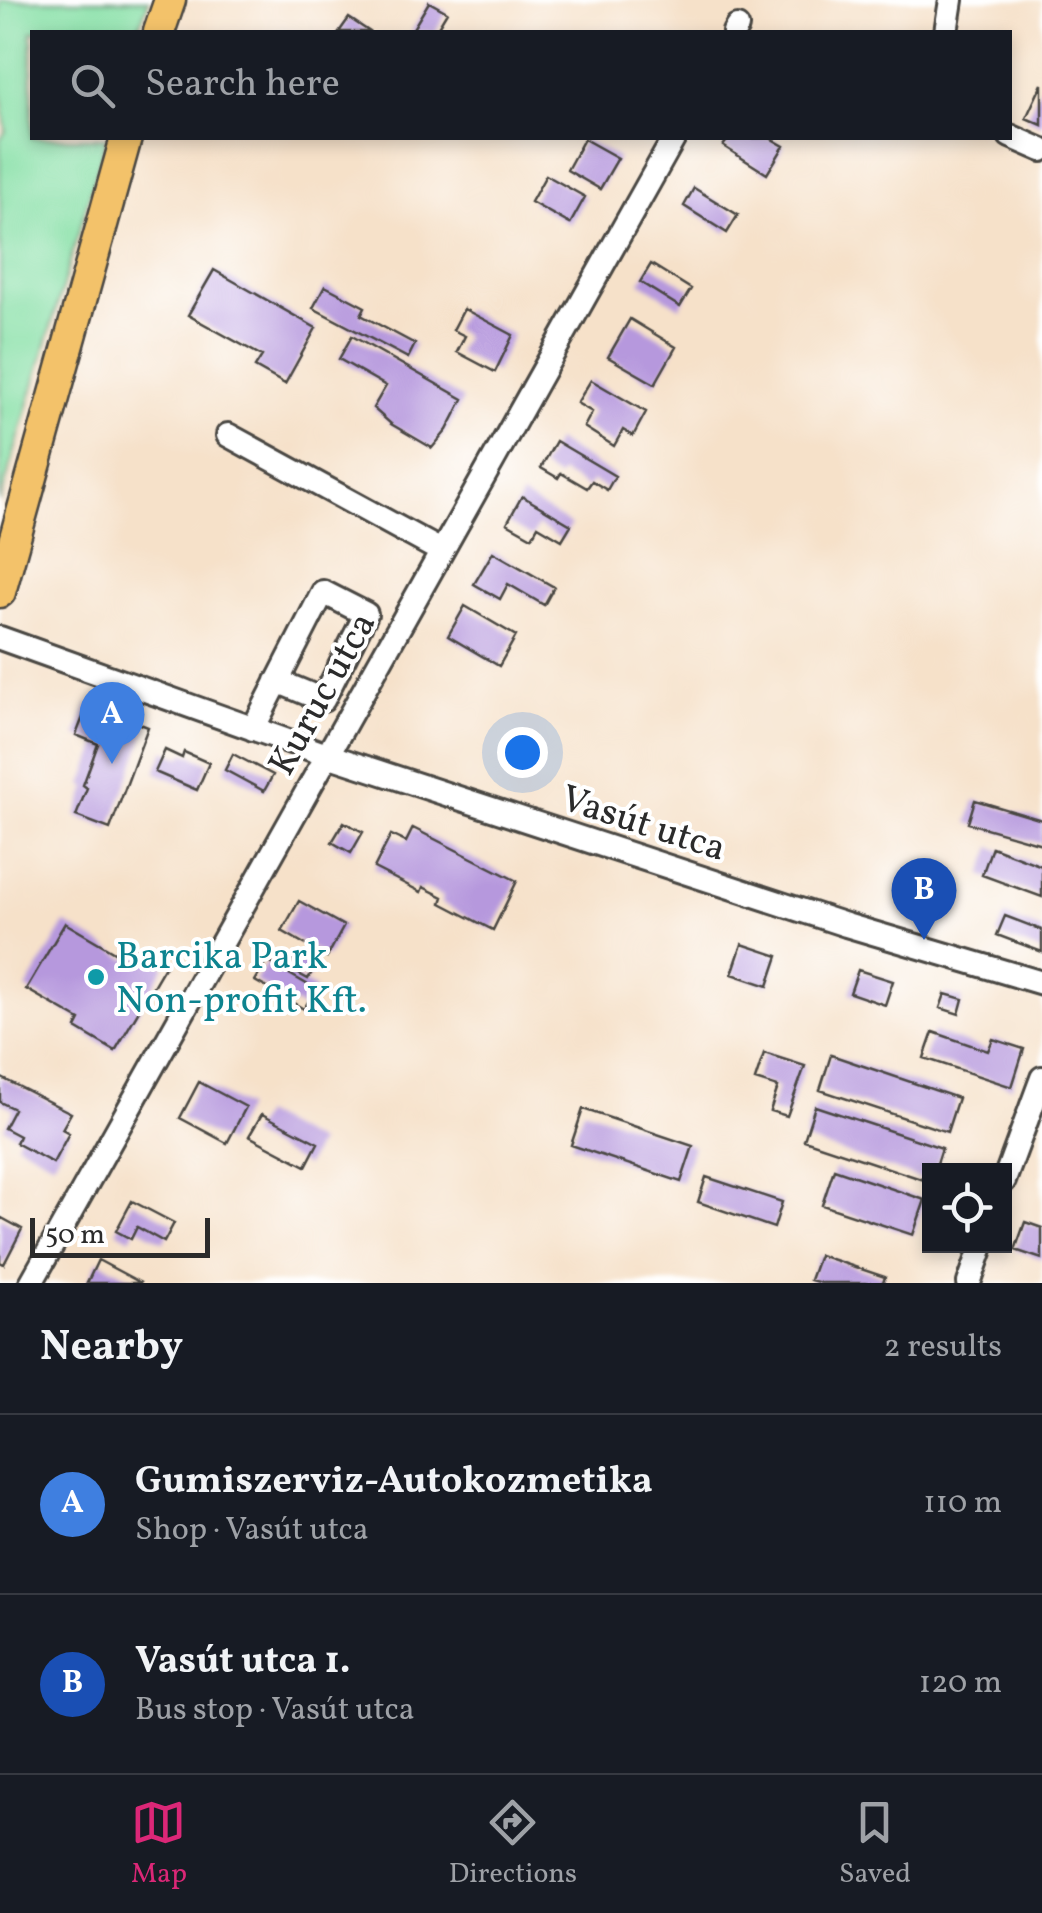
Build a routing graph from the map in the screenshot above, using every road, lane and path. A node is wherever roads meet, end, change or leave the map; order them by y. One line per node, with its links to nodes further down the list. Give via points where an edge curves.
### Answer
1 (170, 0): 3 (main road)
2 (951, 0): 4 (street)
3 (160, 30)
4 (946, 30)
5 (1012, 137): 8 (street)
6 (125, 140): 11 (main road)
7 (673, 140): 10 (street, Kuruc utca)
8 (1042, 150)
9 (228, 435): 10 (street)
10 (441, 551): 15 (street, Kuruc utca)
11 (0, 592)
12 (0, 638): 14 (street, Vasút utca)
13 (277, 681): 13 (street, via 323,700 366,614 323,592); 14 (street)
14 (254, 729): 15 (street, Vasút utca)
15 (326, 755): 16 (street, Vasút utca); 20 (street, Kuruc utca)
16 (1042, 984)
17 (1042, 1078): 18 (street)
18 (1011, 1163)
19 (980, 1253): 21 (street)
20 (31, 1283)
21 (969, 1283)

